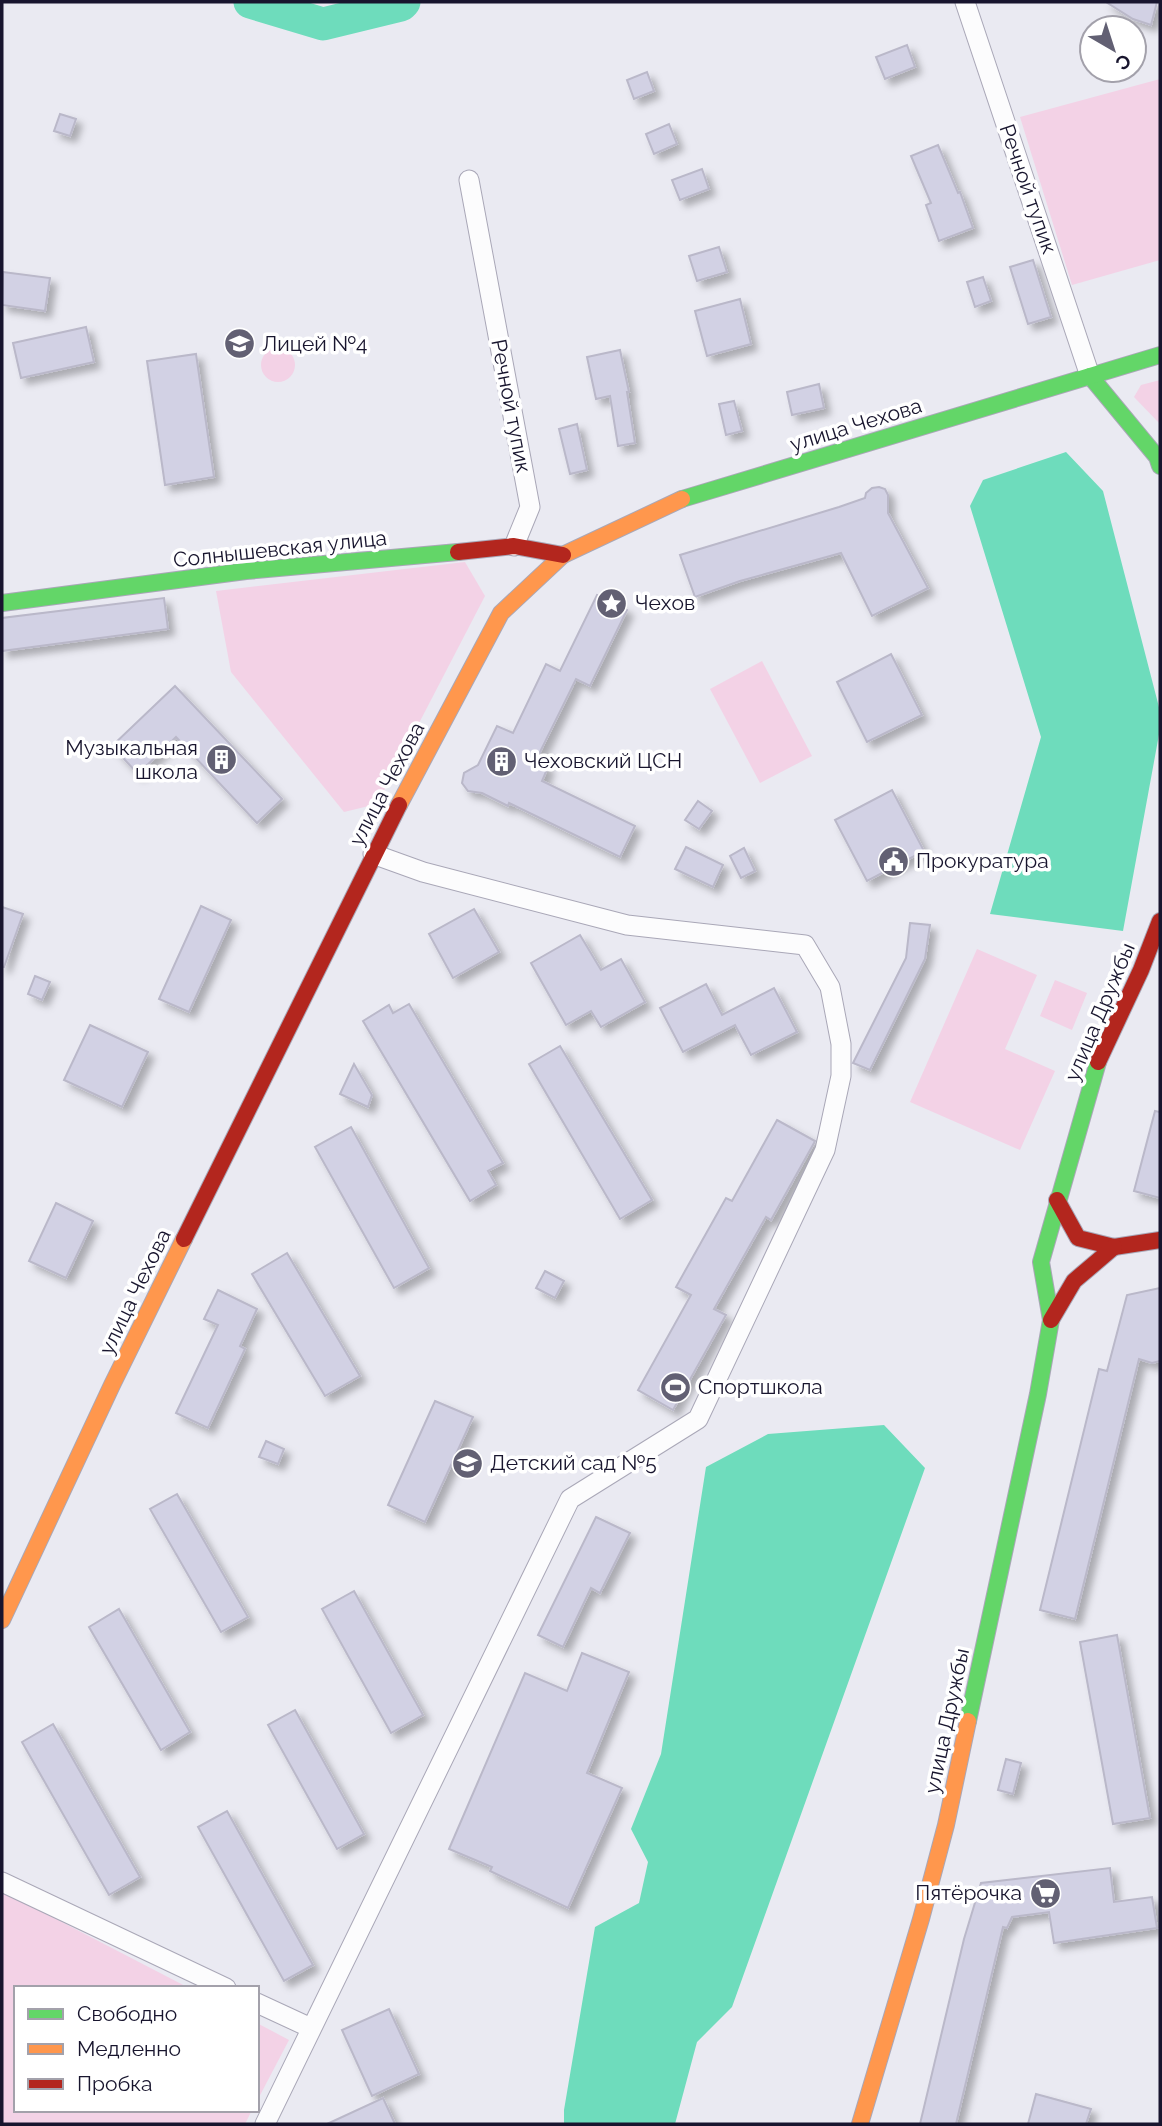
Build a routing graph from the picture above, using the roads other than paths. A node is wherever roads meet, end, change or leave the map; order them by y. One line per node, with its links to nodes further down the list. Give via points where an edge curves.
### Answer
1 (965, 2): 4 (street, Речной тупик)
2 (469, 180): 6 (street, Речной тупик, via 530,508)
3 (1160, 355): 4 (street, улица Чехова)
4 (1090, 376): 5 (street); 7 (street, улица Чехова, via 679,500)
5 (1160, 466)
6 (514, 546): 7 (street, Солнышевская улица); 8 (street, Солнышевская улица, via 246,571)
7 (563, 555): 9 (street, улица Чехова, via 501,613)
8 (2, 603)
9 (373, 854): 15 (street, улица Чехова, via 124,1360); 19 (street, via 423,872 627,925 805,945 830,987 841,1044 841,1076 825,1150 698,1419 570,1499)
10 (1160, 921): 11 (street, улица Дружбы, via 1099,1058)
11 (1056, 1200): 13 (street, via 1078,1238); 14 (street, улица Дружбы, via 1041,1262)
12 (1160, 1240): 13 (street)
13 (1114, 1247): 14 (street, улица Дружбы, via 1074,1281)
14 (1051, 1320): 21 (street, улица Дружбы, via 946,1825)
15 (2, 1620)
16 (2, 1882): 17 (street)
17 (222, 1986)
18 (259, 2004): 19 (street)
19 (311, 2028): 20 (street)
20 (265, 2124)
21 (860, 2124)

